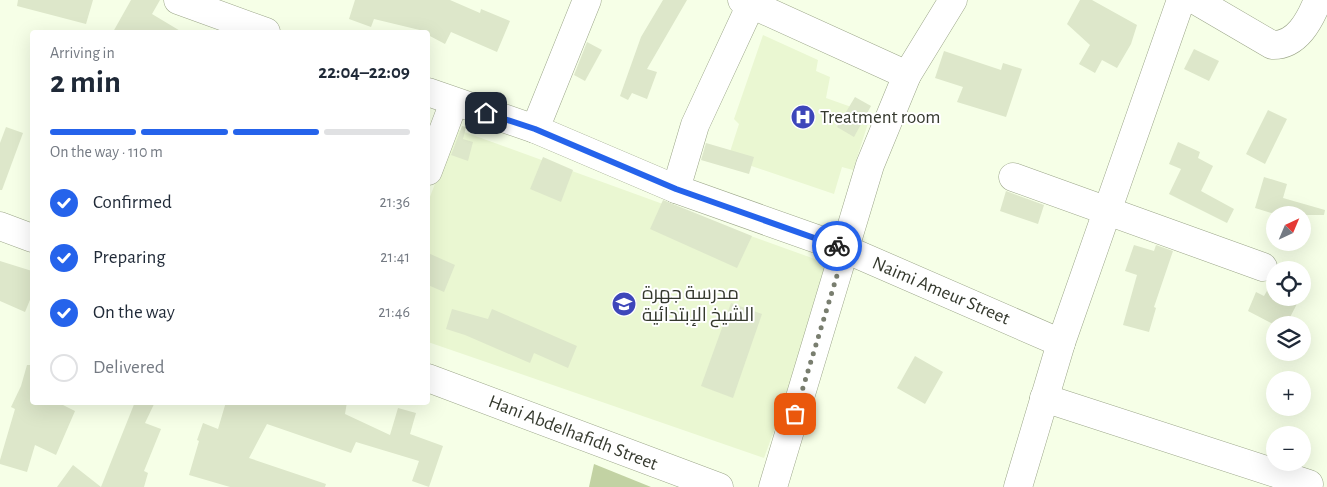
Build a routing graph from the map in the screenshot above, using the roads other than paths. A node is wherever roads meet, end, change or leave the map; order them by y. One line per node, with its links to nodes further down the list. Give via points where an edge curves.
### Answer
1 (178, 0): 8 (street)
2 (587, 0): 12 (street)
3 (953, 0): 9 (street)
4 (1180, 0): 16 (street)
5 (1195, 0): 6 (street, via 1272,45 1281,46 1299,33)
6 (1318, 0)
7 (748, 1): 9 (street); 15 (street, via 695,126)
8 (260, 30)
9 (907, 75): 19 (street, via 870,165)
10 (430, 93): 11 (street, Naimi Ameur Street)
11 (454, 102): 12 (street, Naimi Ameur Street); 13 (street)
12 (535, 129): 15 (street, Naimi Ameur Street)
13 (430, 166)
14 (1013, 177): 16 (street)
15 (676, 189): 19 (street, Naimi Ameur Street)
16 (1107, 210): 20 (street); 21 (street)
17 (0, 226): 18 (street)
18 (30, 237)
19 (845, 249): 21 (street, Naimi Ameur Street); 26 (street)
20 (1263, 267)
21 (1061, 343): 23 (street)
22 (430, 379): 25 (street, Hani Abdelhafidh Street)
23 (1044, 398): 24 (street); 27 (street)
24 (1309, 484)
25 (719, 487)
26 (773, 487)
27 (1018, 487)

